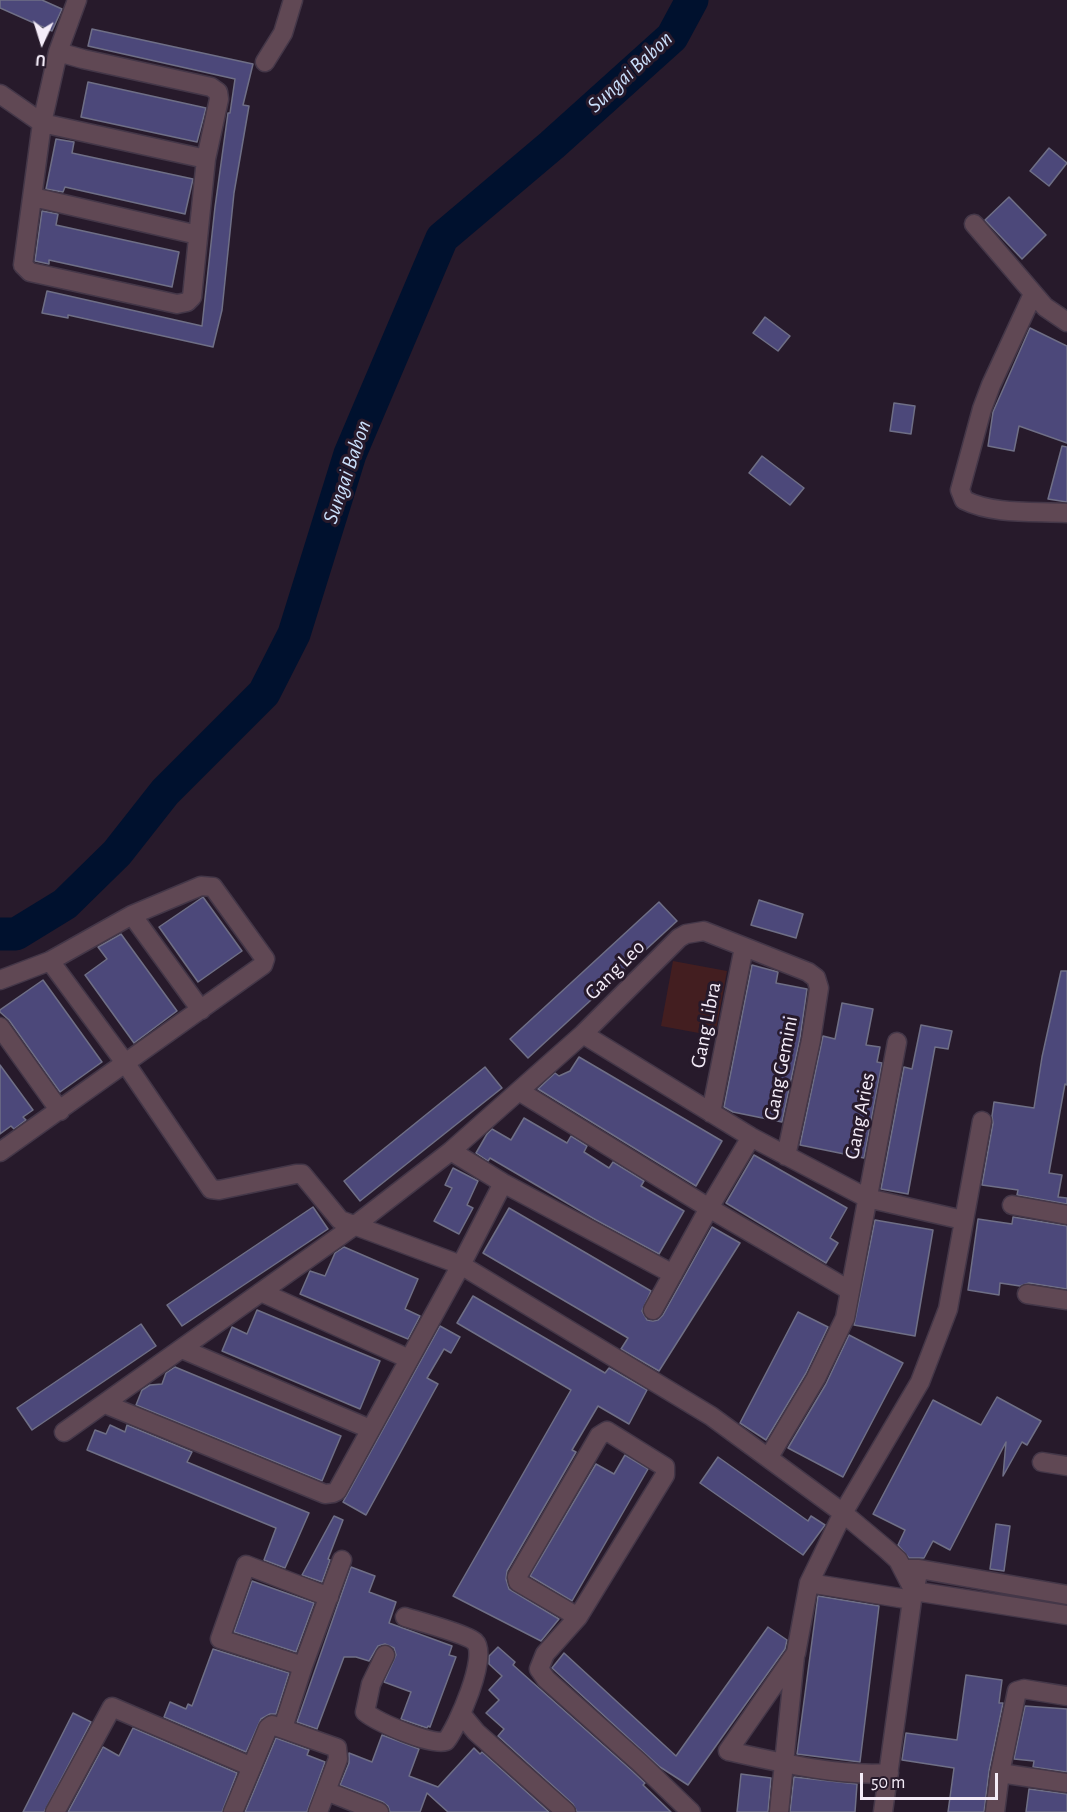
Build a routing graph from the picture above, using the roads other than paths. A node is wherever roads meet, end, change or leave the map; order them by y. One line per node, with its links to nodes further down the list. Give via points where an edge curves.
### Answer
1 (77, 0): 3 (street)
2 (293, 0): 4 (street, via 283,33)
3 (58, 52): 6 (street); 7 (street, via 212,87 219,99)
4 (265, 62)
5 (0, 94): 6 (street)
6 (42, 123): 7 (street); 8 (street)
7 (206, 159): 10 (street)
8 (33, 197): 10 (street); 10 (street, via 23,265 30,272 177,304 187,302 192,297)
9 (974, 224): 11 (street)
10 (198, 235)
11 (1033, 294): 12 (street); 13 (street, via 988,393 960,490 964,500 982,507)
12 (1067, 322)
13 (1067, 513)
14 (132, 915): 16 (street); 18 (street); 18 (street, via 201,886 213,887 265,958 263,965)
15 (744, 946): 20 (street, Gang Leo, via 704,931 686,934); 25 (street, Gang Libra); 30 (street, Gang Gemini, via 808,972 816,978 819,988 812,1040)
16 (50, 961): 17 (street); 22 (street)
17 (0, 980)
18 (201, 1010): 22 (street)
19 (0, 1027): 24 (street)
20 (583, 1034): 23 (street, Gang Leo); 25 (street)
21 (897, 1042): 32 (street, Gang Aries)
22 (126, 1064): 24 (street); 37 (street, via 212,1189 300,1173 340,1220)
23 (519, 1091): 28 (street, Gang Leo); 34 (street)
24 (60, 1111): 29 (street)
25 (711, 1113): 27 (street)
26 (982, 1121): 36 (street)
27 (751, 1137): 30 (street); 34 (street)
28 (451, 1150): 31 (street); 37 (street, Gang Leo)
29 (0, 1152)
30 (786, 1155): 32 (street)
31 (503, 1183): 38 (street); 39 (street)
32 (867, 1198): 36 (street); 40 (street, Gang Aries)
33 (1012, 1205): 35 (street)
34 (709, 1208): 39 (street); 40 (street)
35 (1067, 1215)
36 (963, 1220): 53 (street, via 948,1309 920,1382)
37 (354, 1226): 38 (street); 41 (street, Gang Leo)
38 (460, 1265): 46 (street); 50 (street, via 711,1416)
39 (673, 1274): 44 (street)
40 (849, 1290): 50 (street, Gang Aries, via 845,1318 816,1378)
41 (261, 1292): 45 (street, Gang Leo); 46 (street)
42 (1028, 1294): 43 (street)
43 (1067, 1300)
44 (653, 1310)
45 (182, 1349): 47 (street, Gang Leo); 48 (street)
46 (409, 1359): 48 (street)
47 (105, 1404): 48 (street, via 327,1495 337,1491); 49 (street, Gang Leo)
48 (370, 1429)
49 (64, 1432)
50 (769, 1457): 53 (street)
51 (1042, 1462): 52 (street)
52 (1067, 1466)
53 (843, 1512): 55 (street); 56 (street)
54 (342, 1560): 59 (street)
55 (910, 1569): 57 (street); 58 (street)
56 (808, 1583): 58 (street); 63 (street)
57 (1067, 1595)
58 (913, 1596): 60 (street); 71 (street)
59 (329, 1597): 65 (street); 65 (street, via 246,1565 220,1639)
60 (1067, 1615)
61 (405, 1617): 67 (street, via 475,1641 479,1658)
62 (578, 1617): 62 (street, via 665,1475 665,1467 607,1431 598,1436 517,1577 518,1582); 80 (street, via 546,1654 539,1669)
63 (796, 1653): 69 (street); 69 (street, via 728,1750)
64 (385, 1655): 67 (street, via 371,1684 365,1712 372,1718 441,1743)
65 (303, 1666): 68 (street)
66 (1067, 1696): 72 (street, via 1017,1691)
67 (462, 1715): 79 (street)
68 (283, 1728): 70 (street, via 269,1726); 74 (street, via 337,1748 338,1759)
69 (784, 1763): 71 (street); 81 (street)
70 (252, 1767): 75 (street, via 112,1707); 76 (street)
71 (889, 1773): 82 (street)
72 (1000, 1773): 73 (street); 83 (street)
73 (1067, 1783)
74 (326, 1791): 77 (street); 78 (street)
75 (55, 1812)
76 (233, 1812)
77 (318, 1812)
78 (379, 1812)
79 (566, 1812)
80 (691, 1812)
81 (779, 1812)
82 (883, 1812)
83 (995, 1812)

